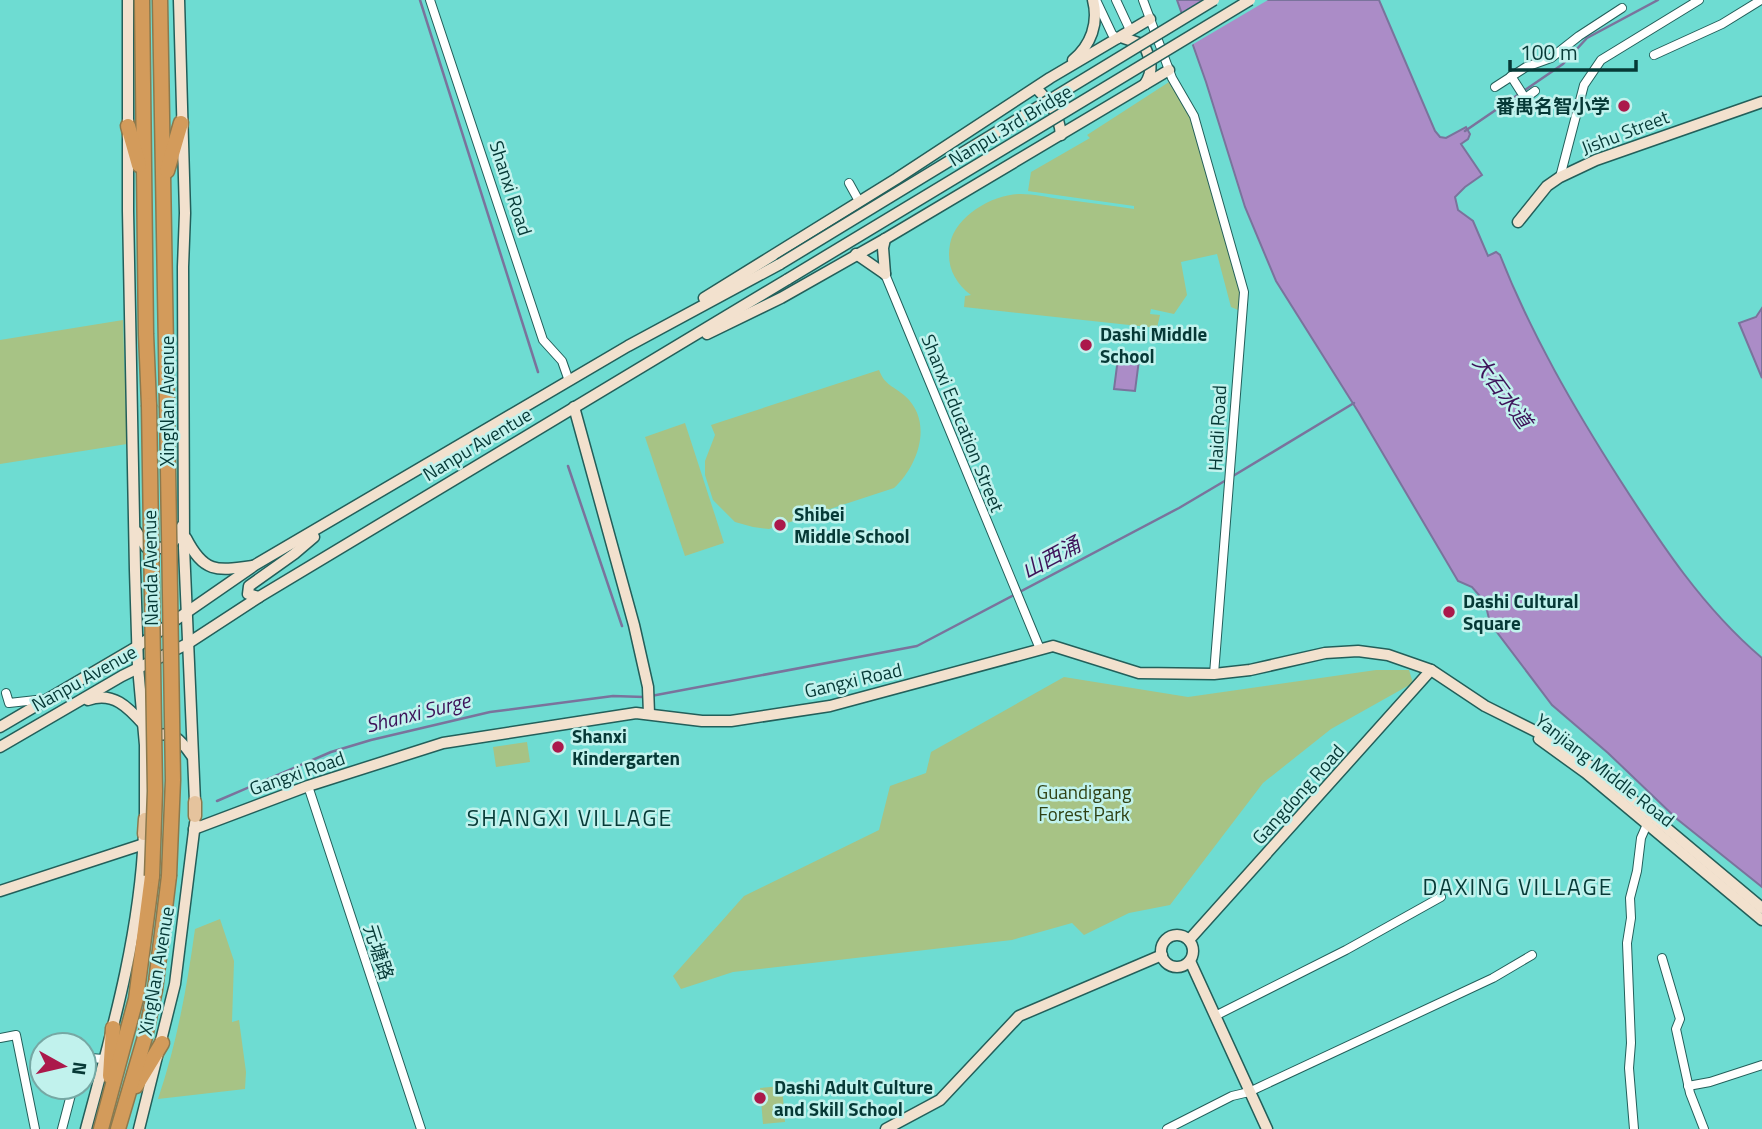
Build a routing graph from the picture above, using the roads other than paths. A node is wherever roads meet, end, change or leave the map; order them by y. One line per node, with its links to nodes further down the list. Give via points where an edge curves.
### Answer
1 (128, 0): 28 (main road, XingNan Avenue)
2 (142, 0): 32 (highway, Nanda Avenue)
3 (160, 0): 33 (highway, Nanda Avenue)
4 (179, 0): 27 (main road, XingNan Avenue)
5 (430, 0): 43 (street, Shanxi Road, via 543,340 562,361)
6 (1094, 0): 15 (street, via 1112,34); 19 (main road, via 1091,39 1085,50)
7 (1116, 0): 15 (street)
8 (1143, 0): 14 (street, Haidi Road)
9 (1214, 0): 38 (main road, Nanpu 3rd Bridge, bridge)
10 (1250, 0): 40 (main road, Nanpu 3rd Bridge, bridge)
11 (1699, 0): 30 (street, via 1601,60 1584,85)
12 (1761, 0): 16 (street, via 1722,24)
13 (1622, 8): 18 (street, via 1551,58)
14 (1150, 19): 15 (main road); 17 (street, Haidi Road)
15 (1123, 35): 19 (main road); 20 (main road, via 1144,45 1151,74)
16 (1654, 55)
17 (1169, 70): 20 (main road); 57 (street, Haidi Road, via 1194,116 1244,292)
18 (1511, 76): 21 (street); 24 (street)
19 (1050, 78): 22 (main road)
20 (1144, 85): 29 (main road)
21 (1495, 87)
22 (1036, 88): 29 (main road, via 1051,102); 34 (main road)
23 (1535, 91): 24 (street)
24 (1525, 98): 26 (street)
25 (1762, 102): 30 (main road, Jishu Street)
26 (1508, 110)
27 (181, 123): 33 (highway); 45 (main road, XingNan Avenue)
28 (128, 126): 32 (highway); 47 (main road, XingNan Avenue)
29 (1061, 135): 36 (main road)
30 (1560, 177): 35 (main road, Jishu Street)
31 (849, 183): 34 (street)
32 (144, 186): 93 (highway, Nanda Avenue, bridge, via 155,791 152,876 136,999)
33 (163, 186): 94 (highway, Nanda Avenue, bridge, via 173,780 169,876 155,990)
34 (859, 201): 41 (main road)
35 (1518, 222)
36 (885, 239): 37 (main road); 39 (main road)
37 (856, 254): 39 (main road); 42 (main road, via 780,298)
38 (780, 264): 41 (main road, Nanpu Aventue)
39 (885, 274): 54 (street, Shanxi Education Street)
40 (788, 279): 42 (main road, Nanpu Aventue)
41 (628, 346): 43 (main road, Nanpu Aventue)
42 (633, 371): 44 (main road, Nanpu Aventue)
43 (569, 381): 46 (main road, Nanpu Aventue)
44 (574, 407): 50 (main road, Nanpu Aventue); 60 (main road, via 634,625)
45 (184, 521): 47 (main road, via 178,538 159,550 146,547); 48 (main road, XingNan Avenue)
46 (332, 521): 49 (main road, Nanpu Aventue); 50 (main road, via 249,586 248,594)
47 (134, 525): 53 (main road, XingNan Avenue)
48 (184, 536): 49 (main road, via 210,568); 51 (main road, XingNan Avenue)
49 (255, 565): 51 (main road, Nanpu Avenue)
50 (259, 597): 52 (main road, Nanpu Aventue)
51 (187, 613): 52 (main road, XingNan Avenue); 53 (main road, Nanpu Avenue)
52 (187, 644): 55 (main road, Nanpu Avenue); 67 (main road, XingNan Avenue)
53 (138, 646): 55 (main road, XingNan Avenue); 59 (main road, Nanpu Avenue)
54 (1040, 649): 57 (main road, Gangxi Road, via 1053,646 1139,673); 60 (main road, Gangxi Road, via 830,706 731,721 702,721)
55 (138, 667): 61 (main road, Nanpu Avenue); 63 (main road)
56 (1431, 670): 57 (main road, Gangxi Road, via 1388,655 1342,651); 62 (main road, Gangxi Road); 78 (main road, Gangdong Road)
57 (1214, 674)
58 (6, 693): 59 (street, via 9,703)
59 (45, 699): 61 (main road, via 42,712); 64 (main road, Nanpu Avenue)
60 (649, 708): 68 (main road, Gangxi Road, via 443,743)
61 (53, 714): 63 (main road, via 98,696 121,702); 66 (main road, Nanpu Avenue)
62 (1509, 718): 71 (main road, Yanjiang Middle Road)
63 (144, 725): 65 (main road)
64 (0, 727)
65 (145, 746): 67 (main road, via 158,734 167,733 177,737); 70 (main road)
66 (0, 747)
67 (194, 758): 69 (main road, XingNan Avenue)
68 (308, 786): 72 (main road, Gangxi Road); 101 (street, 元塘路)
69 (195, 802): 72 (main road)
70 (145, 819): 73 (main road)
71 (1649, 820): 76 (main road, Yanjiang Middle Road); 77 (main road, Yanjiang Middle Road); 105 (street, via 1640,838 1627,943)
72 (195, 822): 86 (main road, XingNan Avenue, via 181,949)
73 (144, 839): 74 (main road); 84 (main road, XingNan Avenue)
74 (0, 891)
75 (1441, 897): 83 (street)
76 (1762, 908)
77 (1762, 920)
78 (1189, 940): 80 (main road, via 1171,936 1163,944); 82 (main road, via 1194,952)
79 (1532, 954): 91 (street, via 1493,978)
80 (1162, 955): 82 (main road, via 1172,967 1184,967); 102 (main road, via 1019,1016 940,1100)
81 (1662, 958): 90 (street, via 1680,1019 1676,1029)
82 (1190, 961): 83 (main road)
83 (1215, 1016): 91 (main road)
84 (113, 1028): 88 (main road, XingNan Avenue); 93 (highway)
85 (0, 1038): 96 (street, via 16,1035)
86 (162, 1043): 94 (highway); 95 (main road, XingNan Avenue)
87 (98, 1059): 88 (street)
88 (104, 1059): 98 (main road, XingNan Avenue)
89 (1762, 1065): 90 (street)
90 (1688, 1086): 106 (street)
91 (1249, 1092): 103 (street); 104 (main road)
92 (69, 1101): 97 (street)
93 (109, 1101): 99 (highway, Nanda Avenue)
94 (125, 1105): 100 (highway, Nanda Avenue)
95 (141, 1126)
96 (35, 1129)
97 (62, 1129)
98 (86, 1129)
99 (101, 1129)
100 (118, 1129)
101 (421, 1129)
102 (886, 1129)
103 (1167, 1129)
104 (1267, 1129)
105 (1634, 1129)
106 (1704, 1129)

